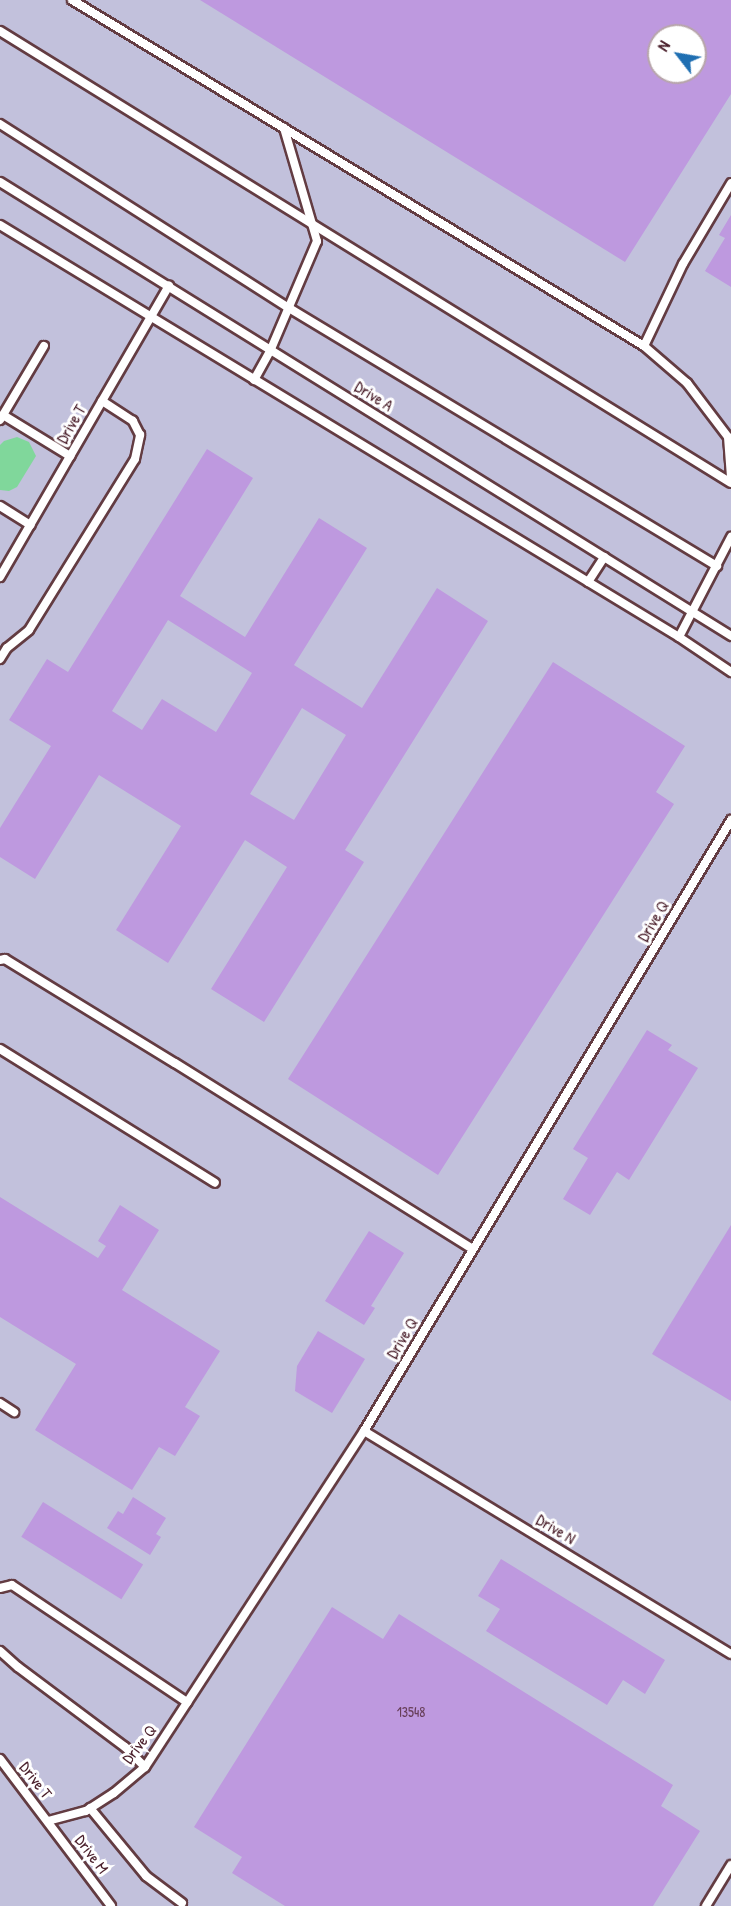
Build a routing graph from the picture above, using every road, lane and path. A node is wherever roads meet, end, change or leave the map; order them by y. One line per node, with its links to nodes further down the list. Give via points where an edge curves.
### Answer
1 (72, 0): 4 (lane)
2 (0, 32): 7 (lane)
3 (0, 124): 10 (lane)
4 (284, 128): 7 (lane); 13 (lane)
5 (0, 182): 9 (lane, Drive A)
6 (731, 183): 13 (lane, via 683,264)
7 (312, 223): 10 (lane, via 317,241); 20 (lane)
8 (0, 225): 11 (lane)
9 (170, 286): 11 (lane, Drive T); 14 (lane, Drive A)
10 (289, 308): 14 (lane); 25 (lane)
11 (150, 317): 15 (lane); 16 (lane, Drive T)
12 (44, 346): 17 (lane)
13 (644, 346): 19 (lane, via 687,383 728,437)
14 (271, 350): 15 (lane); 24 (lane, Drive A)
15 (254, 380): 27 (lane)
16 (102, 401): 18 (lane, Drive T); 31 (lane, via 133,421 140,435 135,459 29,630)
17 (1, 417): 18 (lane)
18 (70, 456): 22 (lane, Drive T)
19 (731, 477)
20 (731, 483)
21 (0, 506): 22 (lane)
22 (30, 525): 26 (lane, Drive T)
23 (731, 537): 25 (lane)
24 (604, 557): 27 (lane); 28 (lane, Drive A)
25 (717, 566): 28 (lane)
26 (0, 577)
27 (588, 582): 30 (lane)
28 (693, 612): 29 (lane, Drive A); 30 (lane)
29 (731, 636)
30 (679, 637): 32 (lane)
31 (0, 659)
32 (731, 672)
33 (731, 820): 37 (lane, Drive Q)
34 (0, 960): 37 (lane, via 5,959 145,1044)
35 (0, 1049): 36 (lane)
36 (215, 1184)
37 (473, 1249): 40 (lane, Drive Q)
38 (0, 1403): 39 (lane)
39 (14, 1412)
40 (364, 1431): 43 (lane, Drive N); 44 (lane, Drive Q)
41 (0, 1588): 44 (lane, via 12,1585)
42 (0, 1651): 46 (lane, via 125,1747)
43 (731, 1654)
44 (187, 1702): 46 (lane, Drive Q)
45 (0, 1759): 48 (lane, Drive T)
46 (145, 1767): 47 (lane, Drive Q)
47 (90, 1808): 48 (lane, Drive Q); 50 (lane, via 146,1876)
48 (48, 1821): 51 (lane, Drive M)
49 (731, 1865): 52 (lane)
50 (182, 1903)
51 (111, 1906)
52 (706, 1906)

